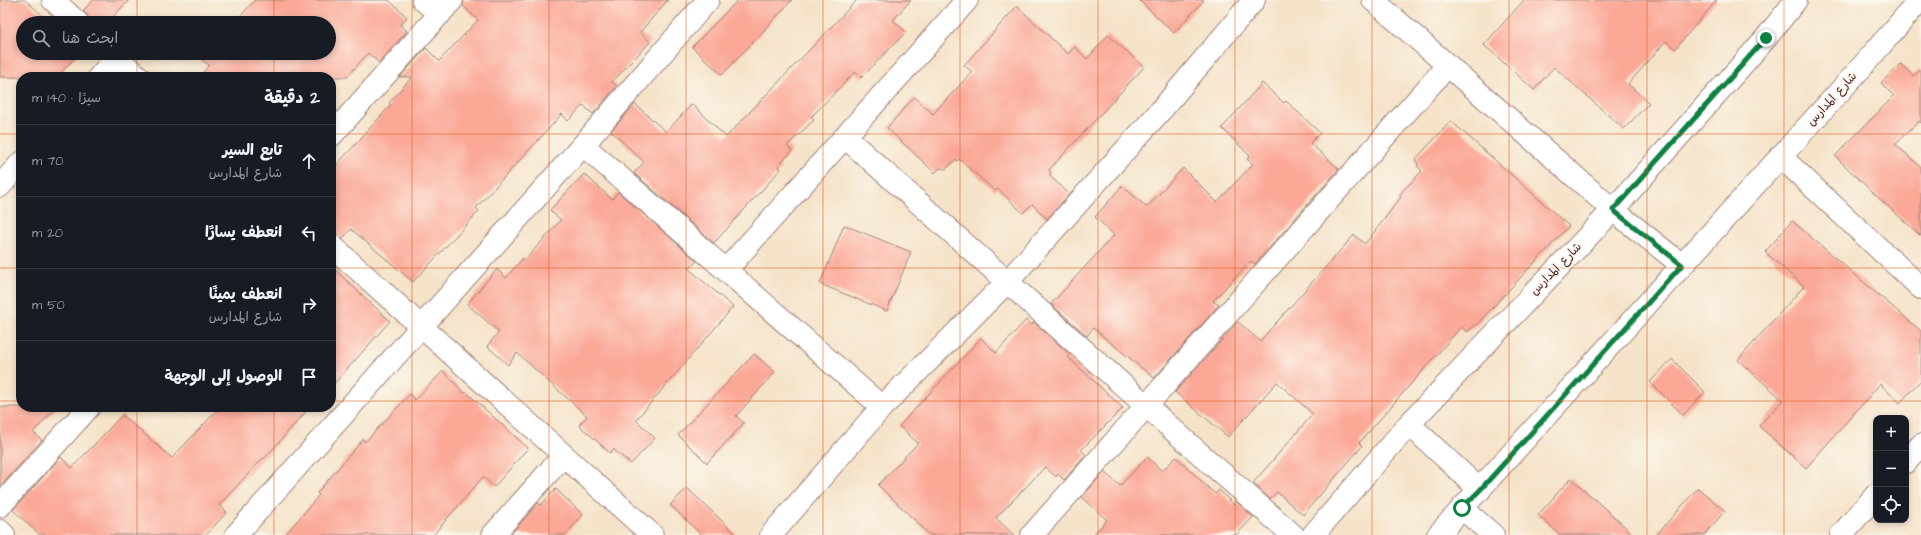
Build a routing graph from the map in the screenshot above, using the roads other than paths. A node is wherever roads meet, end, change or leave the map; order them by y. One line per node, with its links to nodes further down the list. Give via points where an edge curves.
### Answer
1 (53, 0): 10 (street)
2 (423, 0): 9 (street)
3 (966, 0): 17 (street)
4 (1254, 0): 26 (street, via 1163,108)
5 (1373, 0): 13 (street)
6 (1796, 0): 22 (street, شارع المدارس, via 1766,38)
7 (1920, 0): 19 (street, شارع المدارس)
8 (703, 2): 18 (street)
9 (446, 7): 16 (street)
10 (70, 16)
11 (111, 60): 14 (street)
12 (119, 60): 15 (street)
13 (1448, 65): 22 (street); 29 (street)
14 (102, 72)
15 (133, 72)
16 (336, 130)
17 (845, 137): 25 (street); 26 (street)
18 (583, 145): 25 (street); 28 (street)
19 (1780, 156): 24 (street, شارع المدارس); 27 (street)
20 (16, 168): 21 (street)
21 (0, 186)
22 (1613, 210): 24 (street); 32 (street, شارع المدارس)
23 (336, 249): 28 (street)
24 (1682, 265): 36 (street, شارع المدارس)
25 (726, 270): 30 (street)
26 (1008, 281): 29 (street); 30 (street)
27 (1921, 288)
28 (422, 326): 34 (street); 42 (street)
29 (1147, 406): 46 (street); 47 (street)
30 (882, 407): 45 (street)
31 (85, 412): 38 (street)
32 (1408, 424): 36 (street); 48 (street, شارع المدارس)
33 (1921, 445): 35 (street)
34 (563, 456): 43 (street); 44 (street)
35 (1909, 459)
36 (1480, 490): 39 (street, شارع المدارس)
37 (1873, 498): 51 (street)
38 (0, 506)
39 (1462, 508): 49 (street, شارع المدارس); 50 (street)
40 (0, 531): 41 (street)
41 (4, 535)
42 (236, 535)
43 (493, 535)
44 (652, 535)
45 (771, 535)
46 (1032, 535)
47 (1293, 535)
48 (1313, 535)
49 (1438, 535)
50 (1493, 535)
51 (1840, 535)

